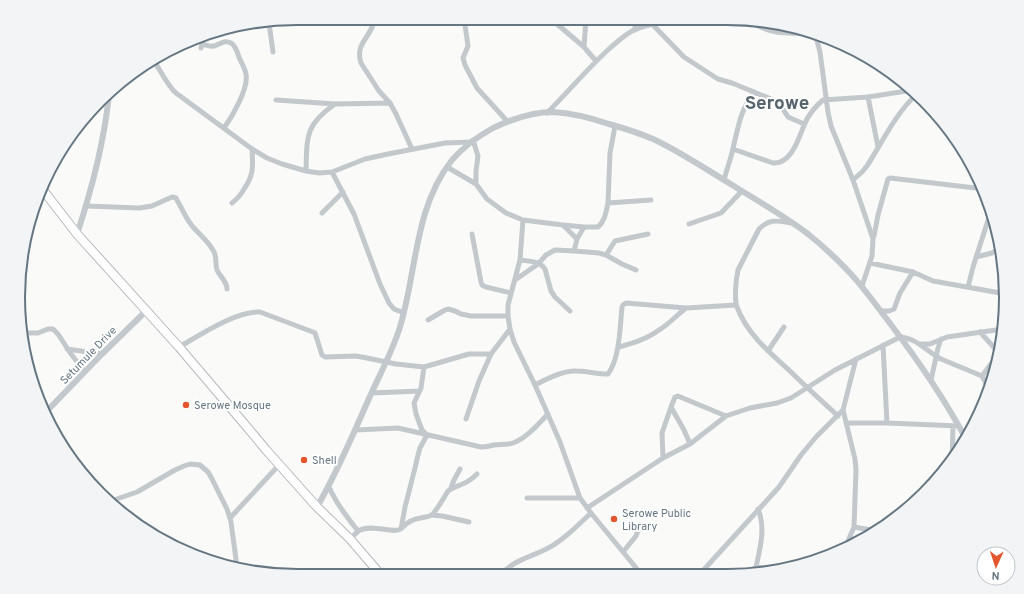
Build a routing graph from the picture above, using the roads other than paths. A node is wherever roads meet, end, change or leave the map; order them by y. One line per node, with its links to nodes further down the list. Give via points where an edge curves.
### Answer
1 (372, 25): 26 (street, via 361,46 360,60)
2 (465, 25): 28 (street, via 468,46 463,58 465,65 477,88)
3 (558, 25): 14 (street)
4 (586, 25): 14 (street)
5 (635, 25): 10 (street)
6 (649, 25): 10 (street)
7 (653, 25): 19 (street, via 688,60 718,79)
8 (269, 27): 15 (street)
9 (761, 27): 11 (street, via 776,32)
10 (635, 30): 16 (street, via 623,36)
11 (788, 32)
12 (817, 40): 21 (street)
13 (202, 42): 31 (street, via 201,46 230,43 234,46 246,73 241,98)
14 (584, 48): 16 (street)
15 (273, 52)
16 (596, 61): 27 (street)
17 (156, 64): 31 (street, via 171,88)
18 (905, 91): 20 (street)
19 (754, 92): 29 (street, via 778,102 788,117); 36 (street, via 742,114)
20 (868, 97): 21 (street); 33 (street)
21 (826, 99): 29 (street, via 818,104); 41 (street, via 831,126)
22 (913, 99): 33 (street, via 894,121)
23 (276, 100): 25 (street)
24 (108, 102): 50 (street)
25 (335, 104): 26 (street); 38 (street, via 315,120 310,128)
26 (390, 104): 35 (street)
27 (547, 112): 28 (street); 30 (street, via 580,116)
28 (507, 121): 32 (street)
29 (804, 124): 36 (street, via 795,147 780,162 773,163)
30 (615, 126): 40 (street, via 656,140); 49 (street, via 610,153)
31 (224, 128): 34 (street)
32 (472, 141): 35 (street, via 445,142); 37 (street); 42 (street, via 478,156)
33 (878, 148): 41 (street, via 862,172)
34 (252, 149): 38 (street, via 267,158); 48 (street, via 251,177)
35 (412, 149): 39 (street, via 365,159)
36 (733, 149): 40 (street)
37 (447, 167): 42 (street); 83 (street, via 430,198 422,222)
38 (306, 171): 39 (street)
39 (332, 172): 45 (street)
40 (724, 180): 44 (street)
41 (853, 180): 62 (street)
42 (476, 184): 52 (street, via 497,207)
43 (976, 188): 62 (street, via 890,178)
44 (742, 191): 54 (street); 55 (street, via 721,213)
45 (343, 192): 51 (street); 83 (street, via 389,303 394,309)
46 (46, 194): 58 (main road)
47 (651, 200): 49 (street)
48 (232, 203)
49 (608, 203): 57 (street, via 600,226)
50 (87, 206): 58 (street); 75 (street, via 139,208 152,206 172,197 176,198 192,227 213,250 217,269)
51 (322, 213)
52 (523, 220): 56 (street); 67 (street)
53 (988, 220): 66 (street)
54 (792, 222): 73 (street, via 822,246); 78 (street, via 769,222 759,229 738,270)
55 (689, 224)
56 (563, 225): 57 (street); 61 (street)
57 (584, 227): 61 (street)
58 (77, 234): 80 (main road)
59 (472, 234): 77 (street, via 482,285)
60 (648, 234): 65 (street, via 615,241)
61 (577, 239): 63 (street)
62 (873, 239): 69 (street)
63 (574, 250): 65 (street); 68 (street, via 555,250)
64 (995, 251): 66 (street)
65 (606, 255): 70 (street)
66 (976, 257): 74 (street)
67 (520, 260): 68 (street); 72 (street)
68 (538, 264): 72 (street); 81 (street, via 545,269 553,294)
69 (870, 264): 71 (street); 73 (street)
70 (636, 270)
71 (913, 272): 74 (street, via 933,281); 82 (street, via 894,309)
72 (516, 280): 77 (street)
73 (862, 286): 82 (street)
74 (968, 287): 76 (street)
75 (227, 289)
76 (999, 293)
77 (511, 294): 84 (street)
78 (736, 305): 79 (street); 99 (street, via 747,328)
79 (686, 308): 96 (street, via 651,336); 96 (street, via 623,304)
80 (146, 311): 95 (main road); 100 (street, Setumule Drive)
81 (570, 311)
82 (881, 311): 91 (street)
83 (404, 313): 104 (street)
84 (508, 316): 85 (street, via 471,316 448,309); 87 (street)
85 (428, 320)
86 (784, 327): 99 (street)
87 (510, 329): 101 (street); 111 (street)
88 (997, 330): 89 (street)
89 (980, 332): 92 (street); 97 (street)
90 (27, 333): 98 (street, via 53,329)
91 (900, 336): 93 (street); 94 (street); 109 (street)
92 (941, 338): 93 (street, via 930,344); 102 (street)
93 (919, 344): 102 (street)
94 (883, 345): 103 (street); 123 (street)
95 (179, 347): 104 (street, via 230,319 254,312 266,314 315,333 325,357 356,356); 131 (main road)
96 (619, 347): 111 (street, via 608,374 567,372)
97 (994, 348)
98 (67, 349): 100 (street); 107 (street)
99 (768, 351): 112 (street)
100 (102, 354): 107 (street, Setumule Drive)
101 (491, 354): 106 (street, via 469,354); 121 (street)
102 (936, 357): 108 (street); 109 (street)
103 (856, 359): 112 (street); 117 (street)
104 (386, 362): 106 (street); 114 (street)
105 (991, 364): 108 (street)
106 (424, 367): 113 (street)
107 (85, 372): 116 (street, Setumule Drive)
108 (982, 376): 110 (street)
109 (931, 380): 124 (street, via 947,405)
110 (985, 382)
111 (534, 385): 118 (street)
112 (807, 389): 119 (street, via 785,401); 120 (street)
113 (420, 391): 114 (street); 127 (street, via 414,403)
114 (372, 393): 125 (street)
115 (671, 407): 119 (street, via 678,396); 128 (street); 130 (street, via 662,433)
116 (49, 409)
117 (843, 410): 120 (street); 122 (street)
118 (548, 414): 127 (street, via 522,438 488,447); 137 (street)
119 (726, 416): 128 (street)
120 (838, 416): 141 (street, via 816,437 779,487)
121 (466, 419)
122 (846, 423): 123 (street); 147 (street, via 856,470)
123 (887, 423): 124 (street)
124 (956, 426): 126 (street); 129 (street)
125 (356, 430): 127 (street, via 398,428); 134 (street)
126 (962, 434)
127 (426, 435): 148 (street, via 418,455)
128 (690, 444): 130 (street)
129 (954, 447)
130 (663, 458): 140 (street)
131 (279, 465): 139 (main road); 144 (street)
132 (460, 470): 135 (street)
133 (477, 474): 135 (street, via 465,483)
134 (329, 487): 139 (street); 150 (street, via 347,518)
135 (451, 488): 143 (street)
136 (527, 498): 137 (street)
137 (580, 498): 140 (street)
138 (116, 500): 144 (street, via 147,487 175,470 196,464 204,468 211,478)
139 (317, 507): 151 (main road)
140 (587, 508): 142 (street)
141 (758, 509): 155 (street, via 762,530); 159 (street)
142 (591, 513): 153 (street); 157 (street, via 554,545)
143 (431, 516): 145 (street); 148 (street, via 414,519)
144 (230, 518): 154 (street)
145 (468, 522)
146 (640, 526): 153 (street, via 636,536)
147 (854, 527): 149 (street); 152 (street)
148 (401, 529): 150 (street, via 396,531 376,528)
149 (868, 529)
150 (358, 531): 151 (street)
151 (350, 539): 156 (main road)
152 (848, 540)
153 (623, 552): 158 (street)
154 (236, 562)
155 (756, 567)
156 (376, 569)
157 (506, 569)
158 (637, 569)
159 (704, 569)

